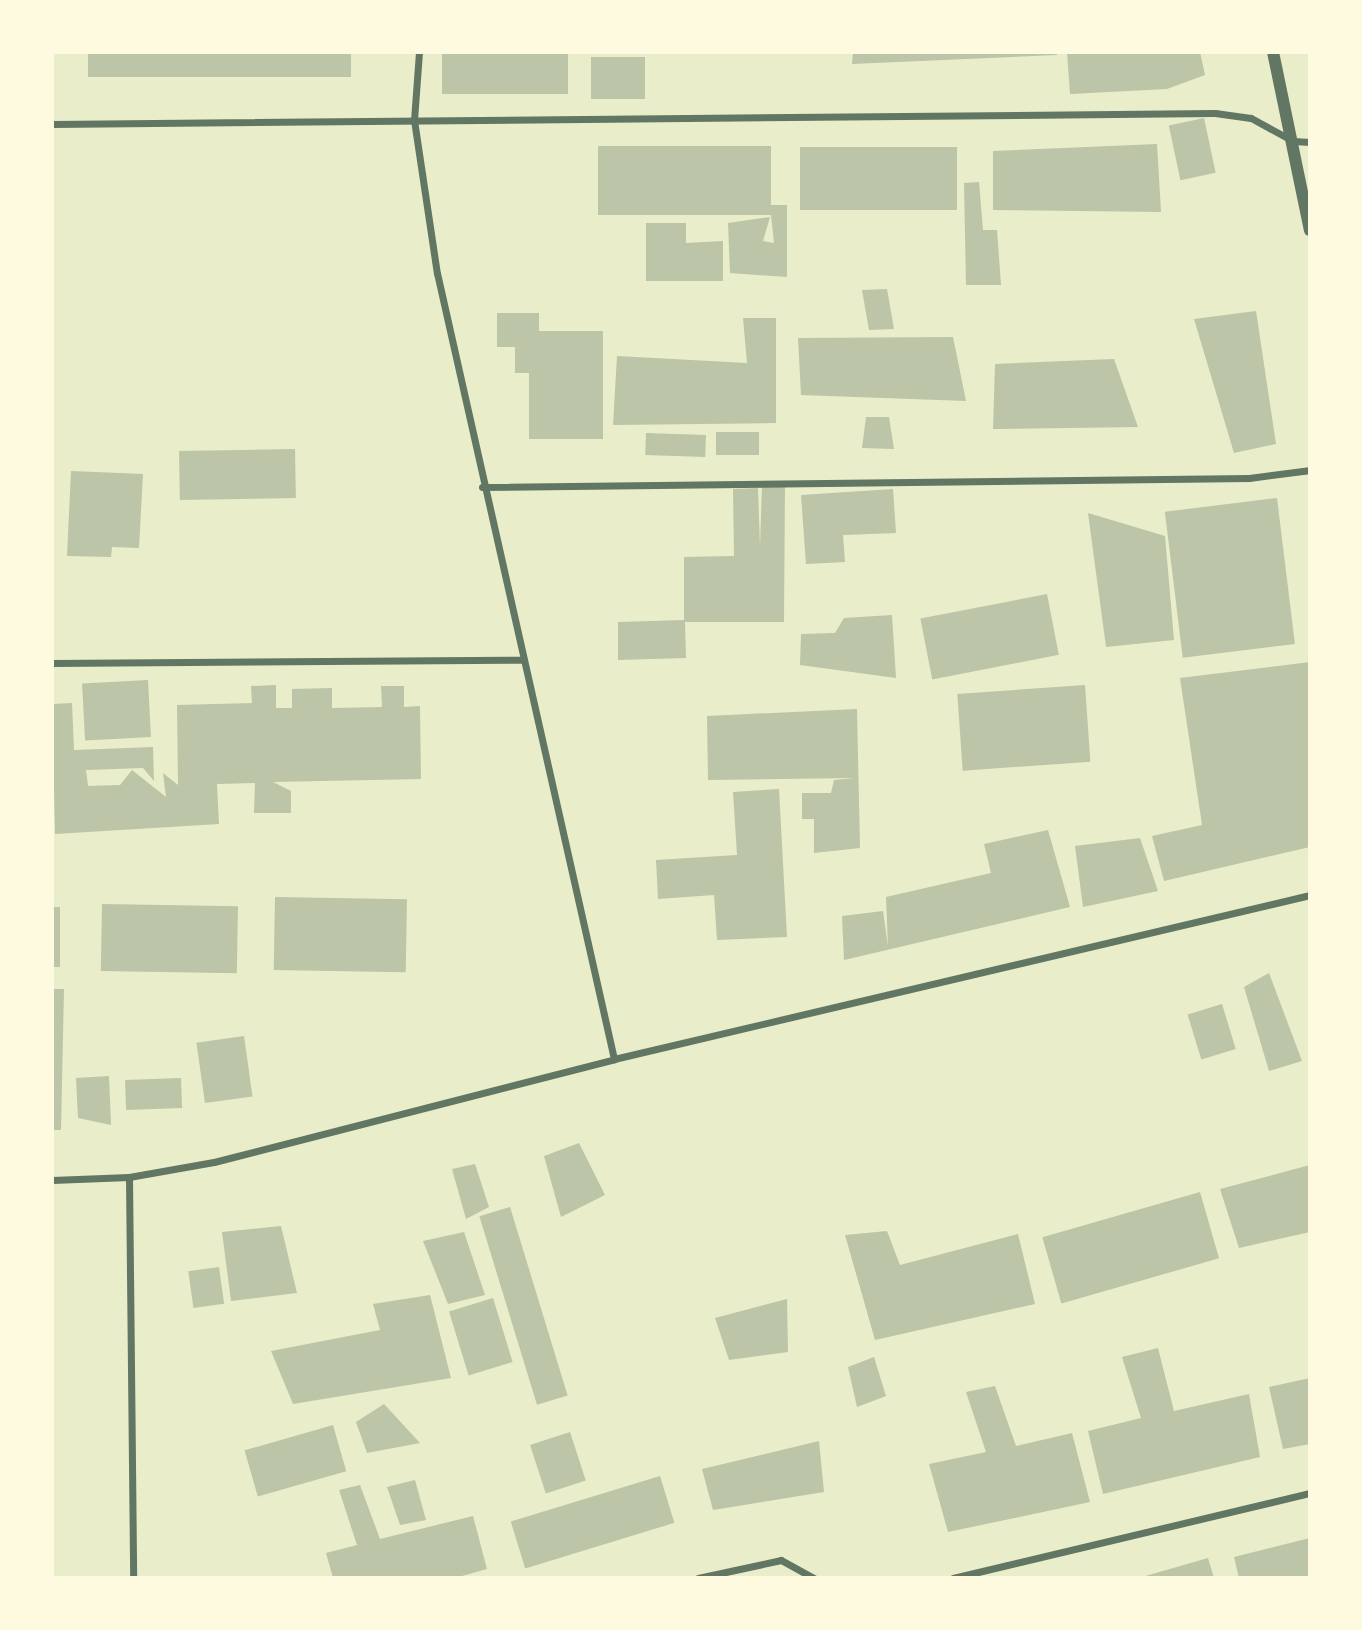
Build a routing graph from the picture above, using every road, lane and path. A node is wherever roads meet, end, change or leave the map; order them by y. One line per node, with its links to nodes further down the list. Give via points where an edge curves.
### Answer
1 (419, 52): 3 (street)
2 (1273, 52): 5 (street)
3 (414, 120): 4 (street); 5 (street, via 1215,113 1251,118); 9 (street, via 437,274)
4 (52, 124)
5 (1293, 141): 6 (street); 7 (street)
6 (1310, 142)
7 (1310, 229)
8 (1310, 470): 9 (street, via 1249,478)
9 (482, 487): 10 (street)
10 (522, 660): 11 (street); 13 (street)
11 (52, 663)
12 (1310, 895): 13 (street)
13 (614, 1059): 14 (street, via 214,1162)
14 (130, 1177): 15 (street); 17 (street)
15 (52, 1180)
16 (1310, 1493): 20 (street)
17 (133, 1577)
18 (698, 1577): 19 (street, via 780,1560)
19 (814, 1577)
20 (953, 1577)

